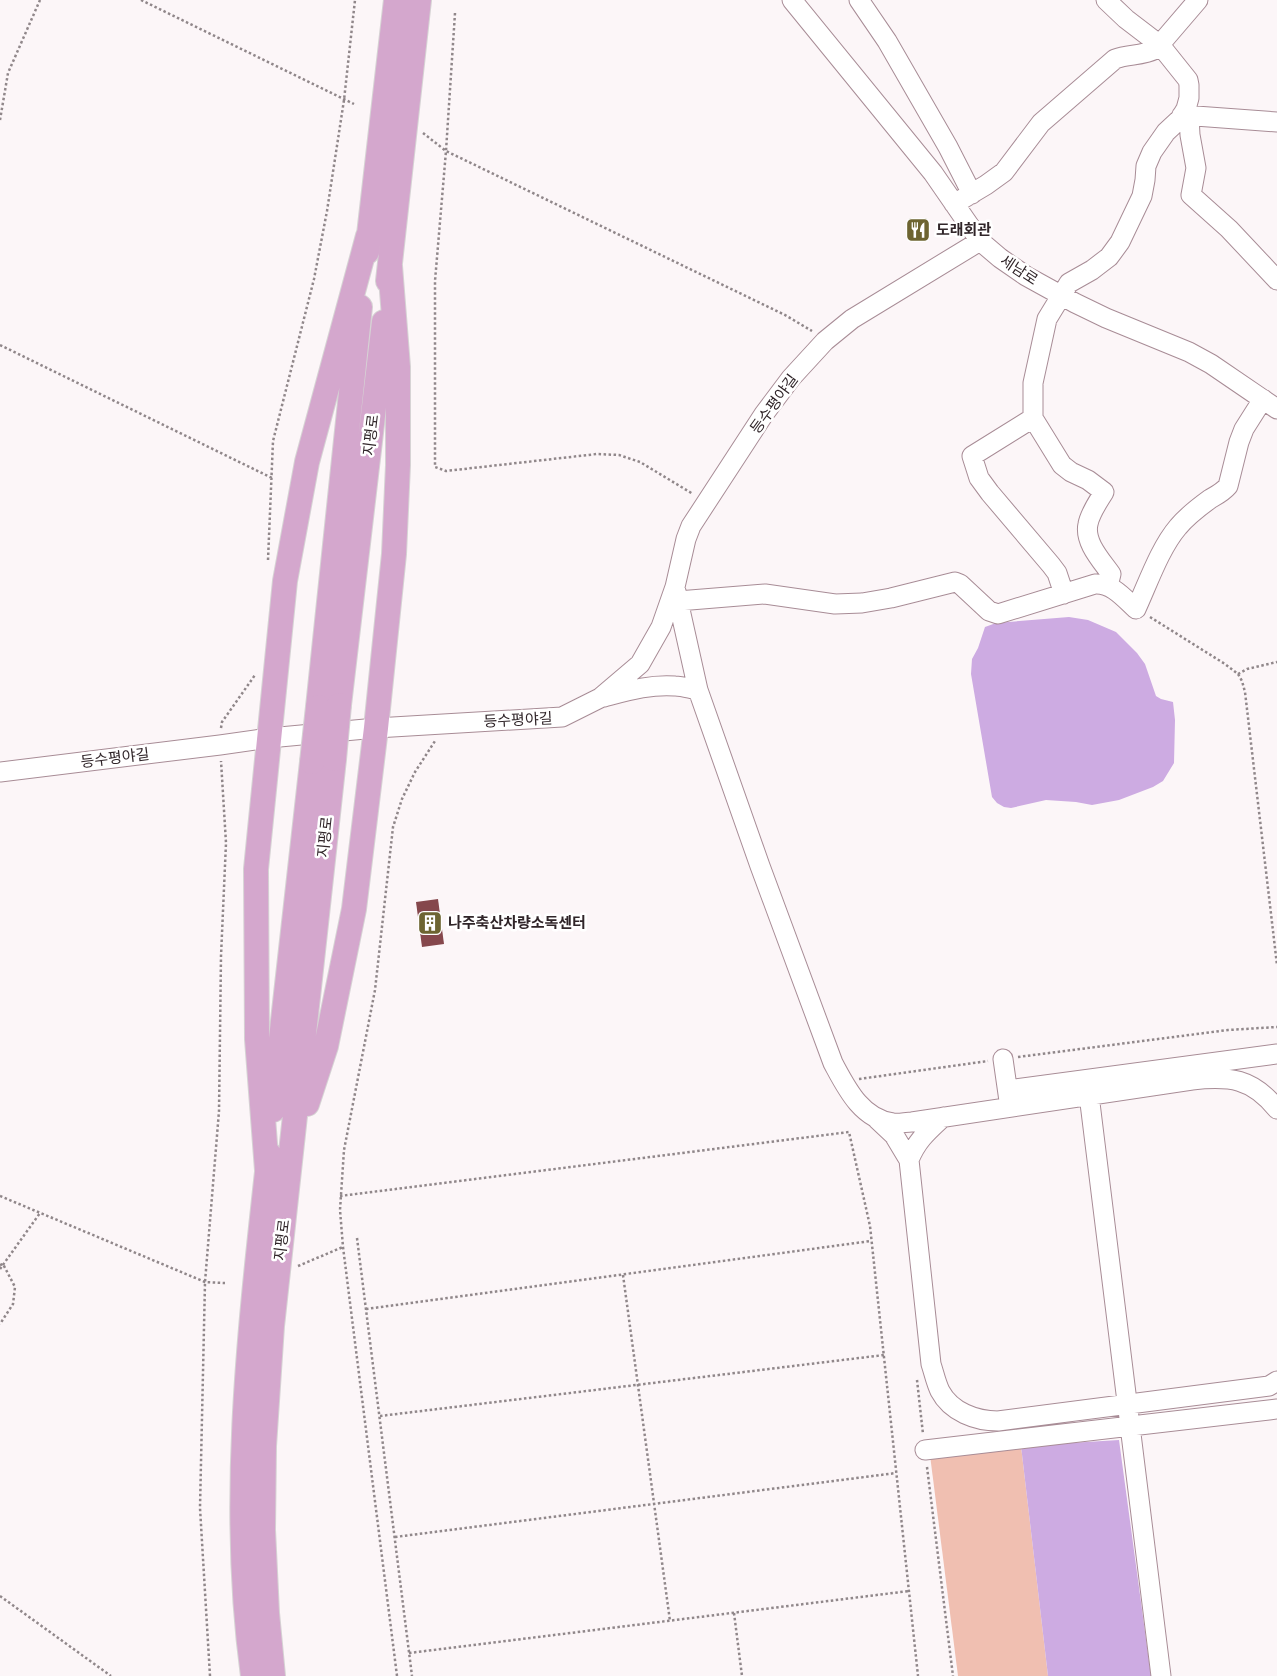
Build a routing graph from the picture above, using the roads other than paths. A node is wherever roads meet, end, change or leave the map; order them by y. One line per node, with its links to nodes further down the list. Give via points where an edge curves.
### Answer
1 (396, 0): 12 (main road, 지평로)
2 (419, 0): 14 (main road, 지평로)
3 (792, 0): 11 (street, 세남로, via 933,173)
4 (1106, 0): 7 (street)
5 (1198, 0): 7 (street)
6 (862, 1): 10 (street, via 944,138)
7 (1160, 44): 8 (street, via 1189,84); 10 (street, via 1149,53 1115,59 1041,123 1004,172)
8 (1186, 116): 9 (street); 15 (street, via 1196,168 1191,195 1229,229); 16 (street, via 1158,142 1152,152 1146,166 1142,196 1120,242 1109,257 1069,283)
9 (1277, 122)
10 (972, 194): 11 (street)
11 (954, 204): 13 (street, 세남로)
12 (368, 236): 24 (main road, 지평로); 26 (main road, via 307,462 285,581)
13 (980, 241): 16 (street, 세남로, via 1011,267); 20 (street, 등수평야길, via 852,320 825,341 791,378 691,526)
14 (390, 266): 24 (main road, 지평로); 25 (main road, via 398,367 398,465 394,554)
15 (1277, 280)
16 (1061, 295): 17 (street, 세남로, via 1106,318 1189,352); 18 (street, via 1047,319 1032,383)
17 (1270, 404): 19 (street, via 1244,429 1228,486 1177,528 1136,609)
18 (1033, 418): 19 (street, via 1062,466 1104,492 1087,526 1087,535 1111,574); 21 (street, via 972,456 990,493 1057,573)
19 (1108, 586): 21 (street, via 1095,584)
20 (676, 594): 21 (street, via 765,594 822,603 862,603 955,582 998,614); 22 (street); 23 (street, 등수평야길, via 640,664)
21 (1064, 594)
22 (698, 690): 23 (street, via 658,686); 34 (street, via 833,1063 847,1090)
23 (600, 698): 25 (street, 등수평야길, via 562,717)
24 (329, 706): 27 (main road, 지평로, bridge)
25 (376, 728): 26 (street, 등수평야길); 36 (main road, via 354,909 326,1046)
26 (269, 738): 28 (street, 등수평야길); 38 (main road, via 256,869 257,1039)
27 (323, 760): 36 (main road, 지평로); 38 (main road, 지평로)
28 (0, 772)
29 (1277, 1054): 31 (street)
30 (1003, 1059): 32 (street)
31 (1088, 1088): 32 (street); 33 (street, via 1223,1078 1240,1081 1263,1092); 40 (street)
32 (1009, 1099): 35 (street)
33 (1277, 1109)
34 (874, 1117): 35 (street, via 892,1123); 37 (street, via 894,1134)
35 (943, 1117): 37 (street, via 922,1136)
36 (292, 1154): 45 (main road, 지평로, via 272,1326 264,1446 263,1530)
37 (909, 1160): 40 (street, via 931,1364 940,1391 947,1400 963,1413 986,1421)
38 (267, 1170): 44 (main road, 지평로, via 251,1322 242,1483 243,1570)
39 (1277, 1381): 40 (street, via 1269,1386)
40 (1127, 1404): 42 (street)
41 (1277, 1409): 42 (street)
42 (1129, 1426): 43 (street); 46 (street)
43 (925, 1450)
44 (253, 1676)
45 (274, 1676)
46 (1161, 1676)

